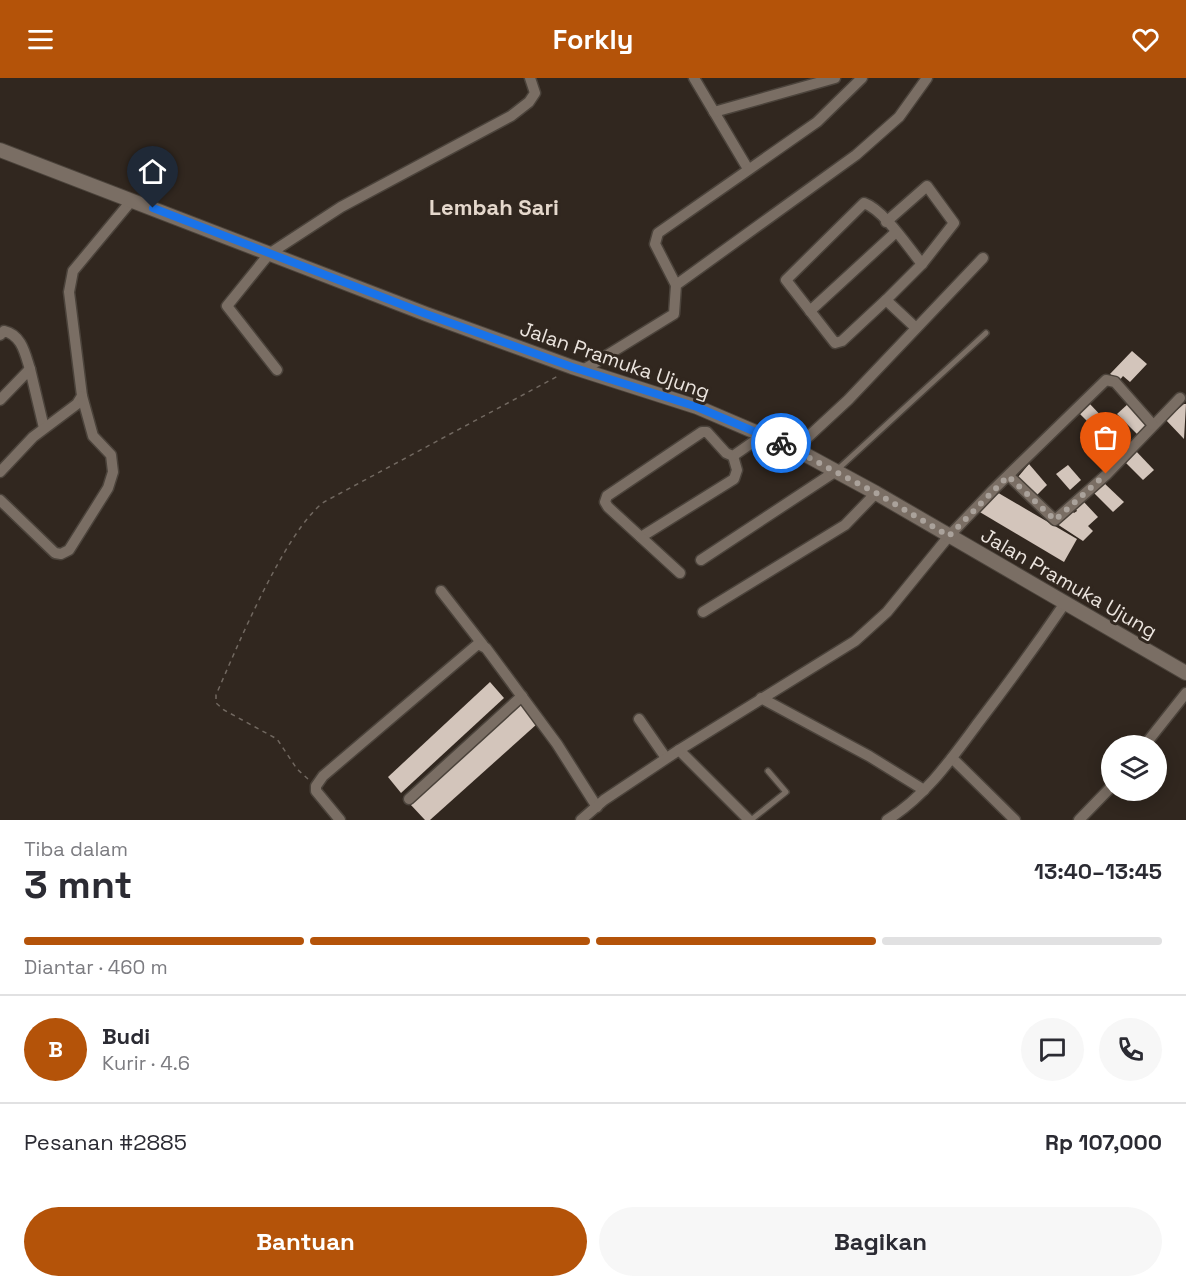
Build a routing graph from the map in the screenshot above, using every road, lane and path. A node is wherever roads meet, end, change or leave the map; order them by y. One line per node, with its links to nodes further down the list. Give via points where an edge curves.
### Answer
1 (530, 78): 12 (street, via 535,93 511,116 350,201)
2 (694, 78): 6 (street)
3 (836, 78): 6 (street)
4 (862, 78): 8 (street, via 817,122)
5 (927, 78): 15 (street, via 899,117 856,155)
6 (714, 112): 8 (street)
7 (0, 150): 9 (street, Jalan Pramuka Ujung)
8 (748, 169): 15 (street, via 658,233 655,244)
9 (132, 200): 12 (street, Jalan Pramuka Ujung); 24 (street, via 73,271 69,292)
10 (886, 222): 11 (street); 14 (street, via 923,188 931,188 954,223); 17 (street, via 871,206 861,203 787,277 787,283)
11 (896, 232): 14 (street); 17 (street)
12 (269, 254): 21 (street, Jalan Pramuka Ujung); 23 (street, via 227,306)
13 (983, 258): 18 (street)
14 (922, 264): 16 (street)
15 (676, 285): 21 (street, via 674,314)
16 (886, 300): 17 (street, via 839,344); 18 (street)
17 (810, 311)
18 (916, 328): 30 (street)
19 (986, 333): 32 (lane)
20 (0, 335): 22 (street, via 4,331 12,333)
21 (578, 368): 29 (street, Jalan Pramuka Ujung, via 697,407); 55 (path, via 324,502 298,529 256,608 216,695 216,703 277,739 297,769)
22 (30, 369): 26 (street); 28 (street)
23 (277, 370)
24 (82, 396): 28 (street); 36 (street, via 93,436 111,455 113,472 108,488 69,550 55,553)
25 (1180, 398): 27 (street)
26 (0, 400)
27 (1153, 425): 34 (street, via 1055,520); 34 (street, via 1115,382 1106,380)
28 (45, 428): 33 (street)
29 (763, 435): 30 (street, Jalan Pramuka Ujung); 31 (street)
30 (795, 449): 32 (street, Jalan Pramuka Ujung)
31 (733, 456): 38 (street, via 737,470 734,479); 38 (street, via 707,432 702,432 607,496 608,507)
32 (836, 471): 35 (street, Jalan Pramuka Ujung); 39 (street)
33 (0, 472)
34 (1008, 476): 37 (street)
35 (876, 493): 37 (street, Jalan Pramuka Ujung); 43 (street, via 844,525)
36 (0, 500)
37 (949, 536): 42 (street, Jalan Pramuka Ujung); 48 (street, via 887,612 855,641)
38 (641, 537): 40 (street)
39 (701, 560)
40 (680, 573)
41 (441, 591): 44 (street)
42 (1065, 603): 45 (street, Jalan Pramuka Ujung); 53 (street)
43 (703, 612)
44 (483, 645): 47 (street); 55 (street, via 478,644)
45 (1186, 673)
46 (1186, 693): 50 (street)
47 (522, 696): 58 (street); 59 (street, via 557,744)
48 (761, 698): 51 (street); 56 (street)
49 (639, 719): 52 (street)
50 (1153, 735)
51 (679, 750): 52 (street); 61 (street)
52 (666, 758): 59 (street)
53 (952, 758): 56 (street); 63 (street)
54 (768, 771): 61 (lane, via 786,792)
55 (316, 786): 60 (street, via 322,800)
56 (924, 790): 62 (street)
57 (1101, 797): 64 (street)
58 (409, 799)
59 (591, 815)
60 (340, 820)
61 (750, 820)
62 (887, 820)
63 (1015, 820)
64 (1079, 820)

